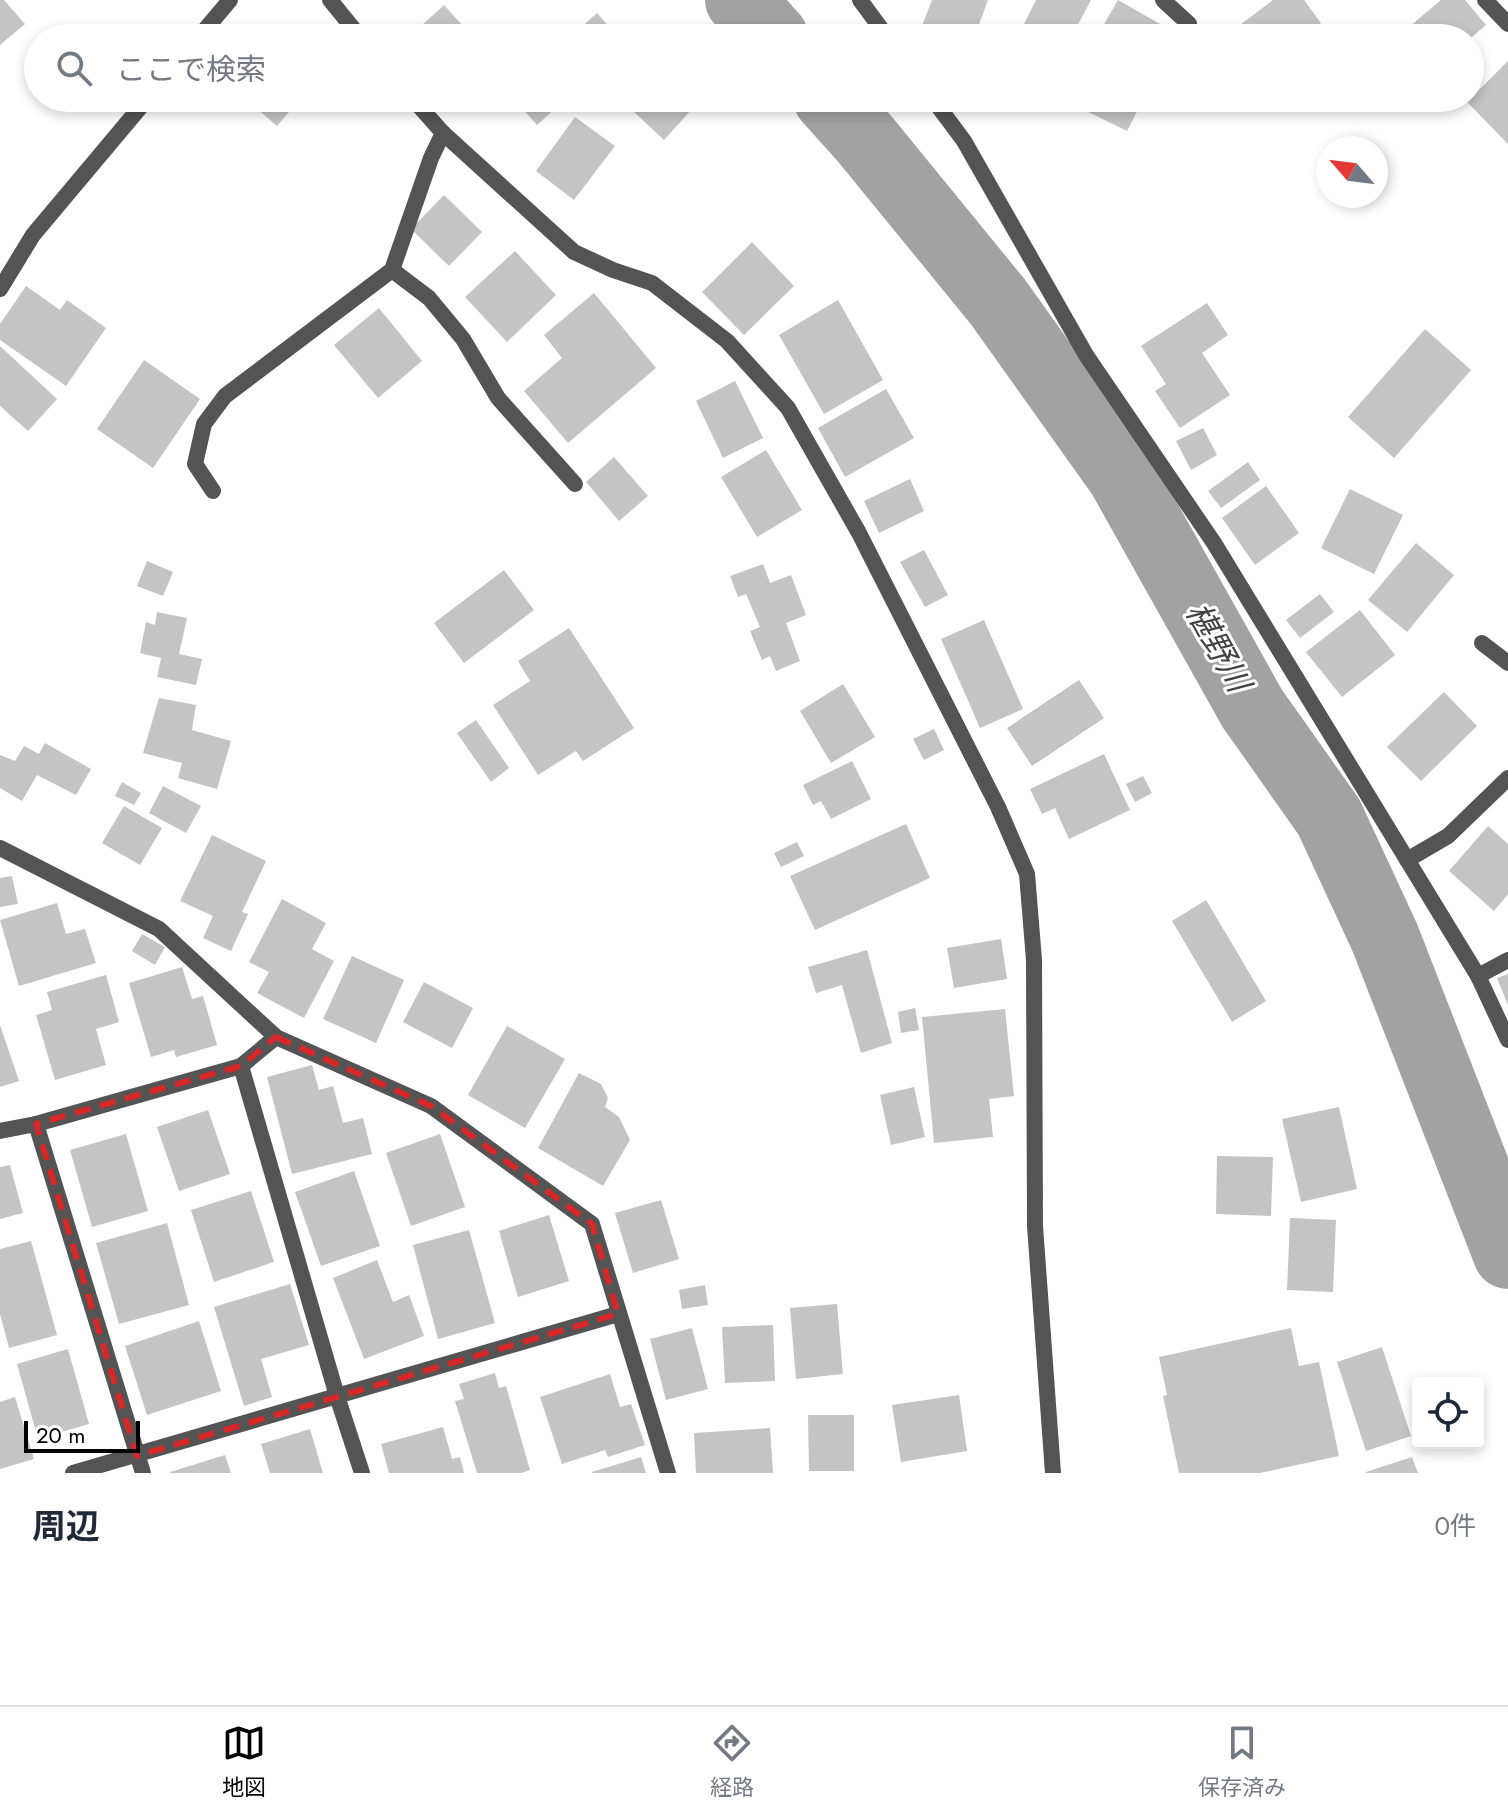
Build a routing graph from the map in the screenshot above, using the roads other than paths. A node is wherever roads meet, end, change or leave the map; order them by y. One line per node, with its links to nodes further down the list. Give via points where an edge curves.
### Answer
1 (230, 0): 6 (street)
2 (330, 0): 7 (street)
3 (860, 0): 8 (street)
4 (1163, 0): 9 (street)
5 (1485, 0): 10 (street)
6 (210, 24)
7 (350, 24)
8 (878, 24)
9 (1189, 24)
10 (1508, 24)
11 (136, 112): 16 (street, via 33,235)
12 (424, 112): 14 (street)
13 (942, 112): 23 (street, via 1086,355 1214,543)
14 (443, 133): 15 (street); 38 (street, via 574,252 652,283 727,341 788,408 859,533 998,807 1027,874 1035,1226)
15 (392, 270): 17 (street, via 429,298 463,339 498,398); 18 (street, via 225,396 204,424 195,464)
16 (0, 289)
17 (575, 484)
18 (213, 491)
19 (1482, 643): 20 (street)
20 (1508, 663)
21 (1508, 778): 23 (street, via 1448,836)
22 (0, 848): 26 (street, via 159,929)
23 (1407, 860): 25 (street)
24 (1508, 960): 25 (street)
25 (1478, 976): 27 (street)
26 (276, 1037): 28 (street); 31 (street, via 431,1106 592,1224)
27 (1508, 1040)
28 (241, 1066): 29 (street); 32 (street)
29 (36, 1124): 30 (street); 33 (street)
30 (0, 1131)
31 (618, 1314): 32 (street); 37 (street)
32 (337, 1396): 33 (street); 36 (street)
33 (137, 1456): 34 (street); 35 (street)
34 (73, 1473)
35 (143, 1473)
36 (362, 1473)
37 (668, 1473)
38 (1053, 1473)

